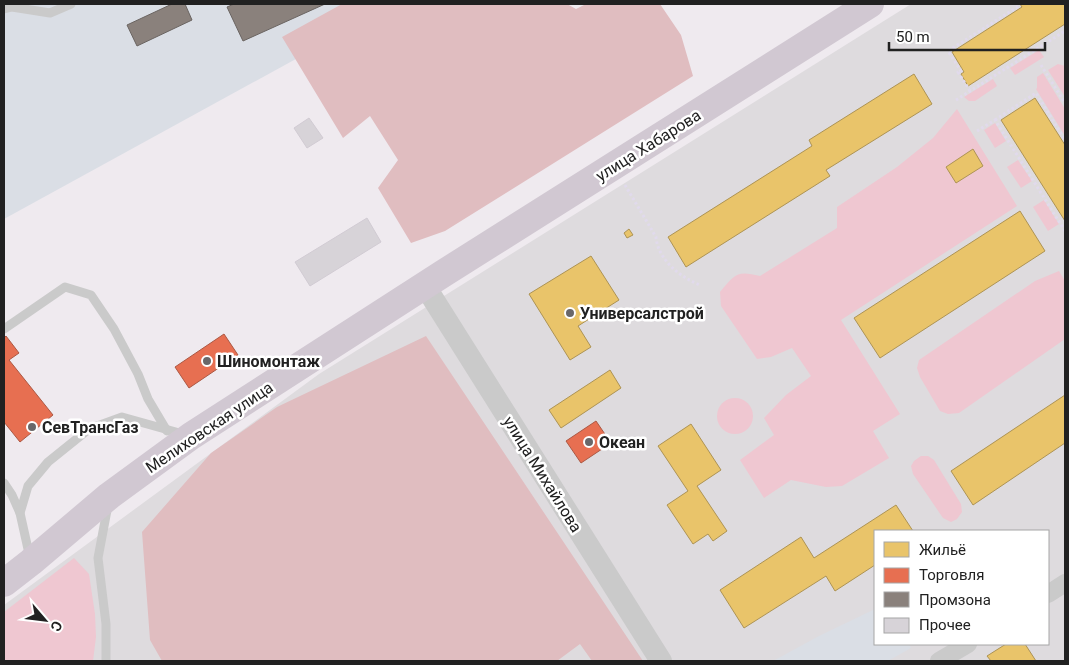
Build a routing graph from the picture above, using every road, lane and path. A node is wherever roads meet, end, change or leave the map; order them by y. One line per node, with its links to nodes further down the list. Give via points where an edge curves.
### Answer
1 (71, 4): 4 (lane, via 50,13 12,7)
2 (870, 4): 16 (main road, улица Хабарова)
3 (1017, 4): 7 (path, via 1019,6 948,51)
4 (4, 9)
5 (1065, 31): 7 (path)
6 (1041, 65): 9 (path)
7 (970, 92): 8 (path)
8 (956, 100)
9 (1065, 103)
10 (994, 120): 11 (path); 12 (path, via 1036,93); 14 (path)
11 (976, 131)
12 (1065, 140)
13 (625, 185): 15 (path, via 672,268)
14 (1065, 231)
15 (700, 285)
16 (425, 286): 18 (main road, Мелиховская улица); 28 (street, улица Михайлова)
17 (4, 329): 18 (lane, via 65,287 91,295 114,329 148,399)
18 (179, 433): 20 (main road, Мелиховская улица); 21 (lane, via 122,417 89,429 48,462 28,486)
19 (4, 483): 21 (lane)
20 (109, 496): 22 (main road, Мелиховская улица); 27 (lane, via 98,558 106,624)
21 (20, 513): 22 (lane)
22 (31, 562): 23 (main road, Мелиховская улица)
23 (4, 583)
24 (1065, 583): 25 (street)
25 (1049, 593)
26 (966, 645): 29 (street)
27 (106, 661)
28 (661, 661)
29 (940, 661)

